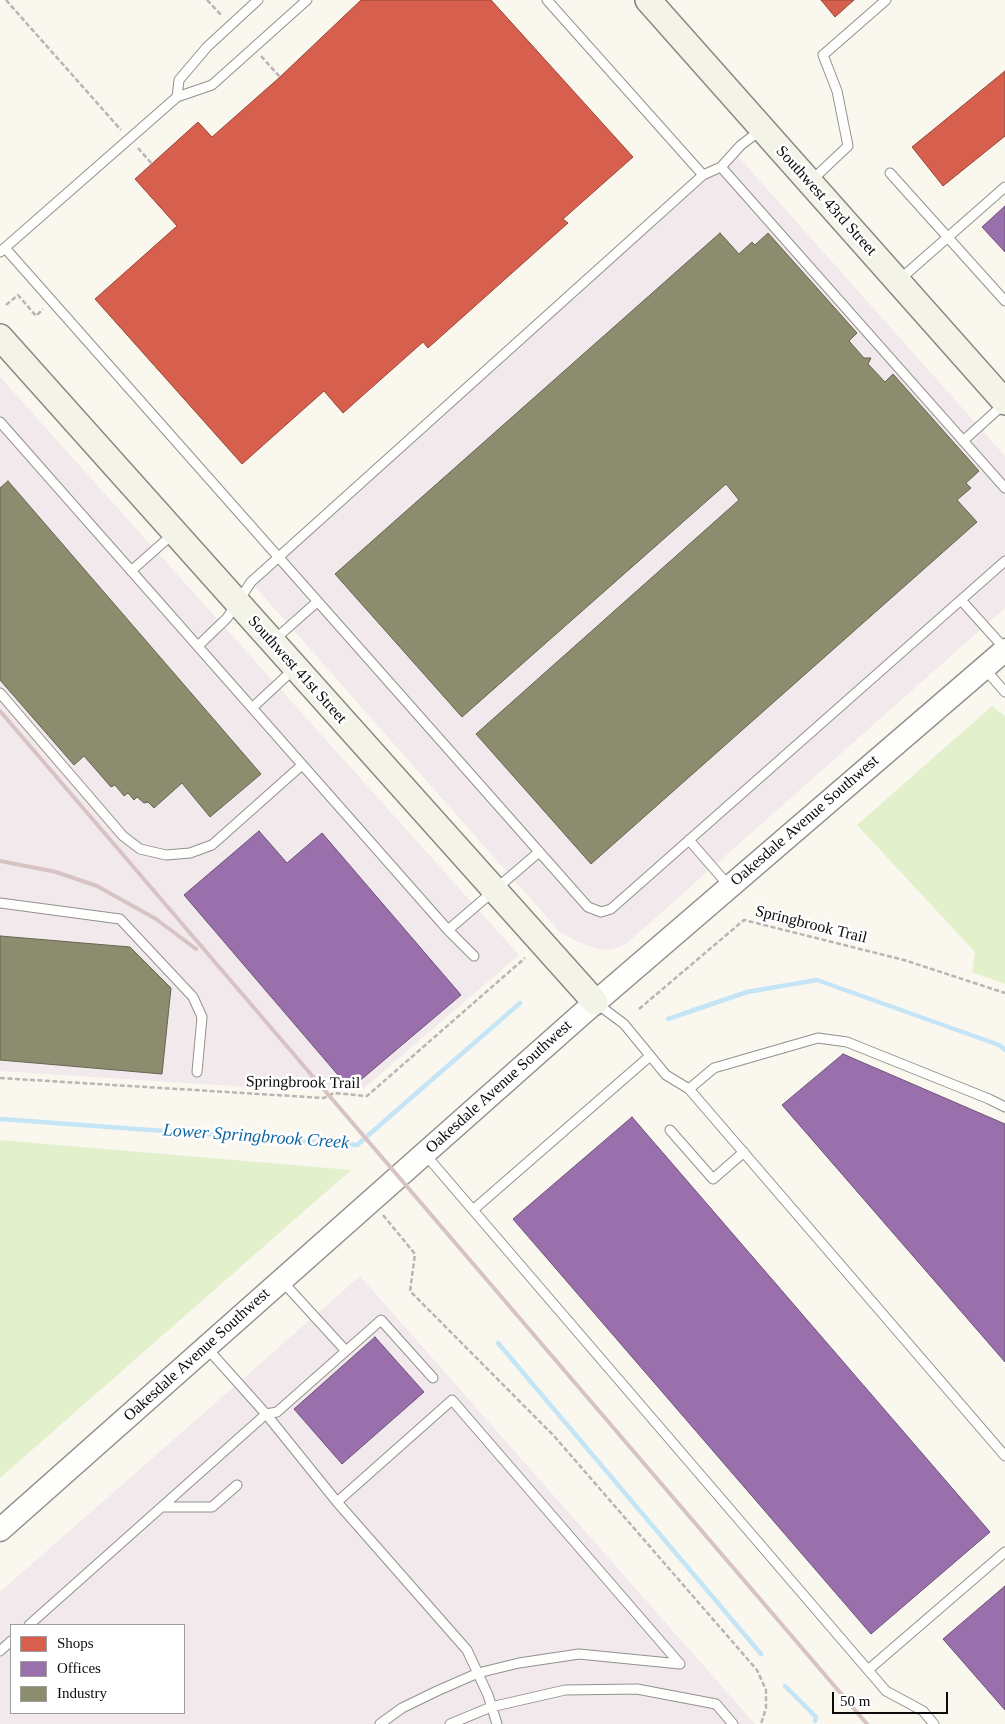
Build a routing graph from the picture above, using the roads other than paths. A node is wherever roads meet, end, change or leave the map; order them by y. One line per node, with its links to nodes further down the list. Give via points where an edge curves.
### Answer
1 (258, 0): 6 (lane, via 207,46 180,80)
2 (307, 0): 6 (lane, via 212,85)
3 (547, 0): 10 (lane)
4 (648, 0): 7 (main road, Southwest 43rd Street)
5 (886, 0): 11 (lane, via 822,55 837,90 848,146)
6 (177, 96): 14 (lane)
7 (762, 129): 8 (lane, via 741,145); 11 (main road, Southwest 43rd Street)
8 (721, 167): 10 (lane); 20 (lane)
9 (890, 173): 13 (lane)
10 (703, 175): 23 (lane)
11 (810, 182): 15 (main road, Southwest 43rd Street)
12 (1005, 187): 13 (lane)
13 (948, 237): 15 (lane); 16 (lane)
14 (2, 250): 23 (lane)
15 (897, 281): 18 (main road, Southwest 43rd Street)
16 (1005, 301)
17 (0, 337): 22 (main road, Southwest 41st Street)
18 (1005, 403): 20 (lane)
19 (0, 422): 25 (lane)
20 (963, 441): 21 (lane)
21 (1005, 488)
22 (175, 532): 25 (lane); 28 (main road, Southwest 41st Street)
23 (279, 557): 27 (lane); 28 (lane, via 251,582)
24 (1005, 561): 26 (lane)
25 (131, 571): 30 (lane)
26 (961, 600): 31 (lane); 38 (lane)
27 (317, 602): 29 (lane); 39 (lane)
28 (238, 604): 29 (main road, Southwest 41st Street); 30 (lane)
29 (272, 642): 32 (main road, Southwest 41st Street)
30 (198, 646): 36 (lane)
31 (1005, 649): 33 (street, Oakesdale Avenue Southwest)
32 (295, 668): 36 (lane); 41 (main road, Southwest 41st Street)
33 (984, 668): 34 (lane); 40 (street, Oakesdale Avenue Southwest)
34 (1005, 692)
35 (0, 693): 37 (lane, via 123,836 140,850 166,855 190,853 212,845)
36 (252, 708): 37 (lane)
37 (302, 765): 43 (lane)
38 (689, 840): 39 (lane, via 611,909 601,912 588,907); 40 (lane)
39 (539, 852): 41 (lane)
40 (730, 886): 45 (street, Oakesdale Avenue Southwest)
41 (495, 891): 43 (lane); 45 (main road, Southwest 41st Street)
42 (0, 903): 47 (lane, via 120,918 193,997 202,1017)
43 (448, 930): 44 (lane)
44 (474, 956)
45 (595, 1002): 46 (lane, via 624,1024); 52 (street, Oakesdale Avenue Southwest)
46 (650, 1056): 48 (lane, via 666,1075); 53 (lane)
47 (197, 1072)
48 (689, 1089): 49 (lane, via 714,1068 818,1038 847,1042); 51 (lane)
49 (1005, 1107)
50 (670, 1130): 51 (lane, via 713,1179)
51 (744, 1152): 59 (lane)
52 (424, 1153): 53 (lane); 54 (street, Oakesdale Avenue Southwest)
53 (473, 1210): 68 (lane)
54 (281, 1280): 55 (street, Oakesdale Avenue Southwest); 56 (lane)
55 (206, 1347): 58 (lane); 63 (street, Oakesdale Avenue Southwest)
56 (346, 1351): 57 (lane, via 382,1320); 58 (lane, via 277,1412)
57 (433, 1378)
58 (266, 1414): 61 (lane); 62 (lane)
59 (1005, 1456)
60 (237, 1485): 62 (lane, via 212,1507)
61 (337, 1502): 69 (lane, via 467,1650); 69 (lane, via 452,1400 680,1664 579,1654)
62 (162, 1506): 65 (lane)
63 (0, 1530)
64 (1005, 1552): 68 (lane)
65 (30, 1624)
66 (10, 1642): 67 (lane)
67 (0, 1651)
68 (868, 1670): 75 (lane, via 886,1691 923,1711)
69 (478, 1673): 70 (lane); 71 (lane, via 402,1708)
70 (491, 1707): 72 (lane); 73 (lane); 74 (lane, via 565,1690 637,1689 716,1704)
71 (380, 1724)
72 (450, 1724)
73 (497, 1724)
74 (733, 1724)
75 (934, 1724)

